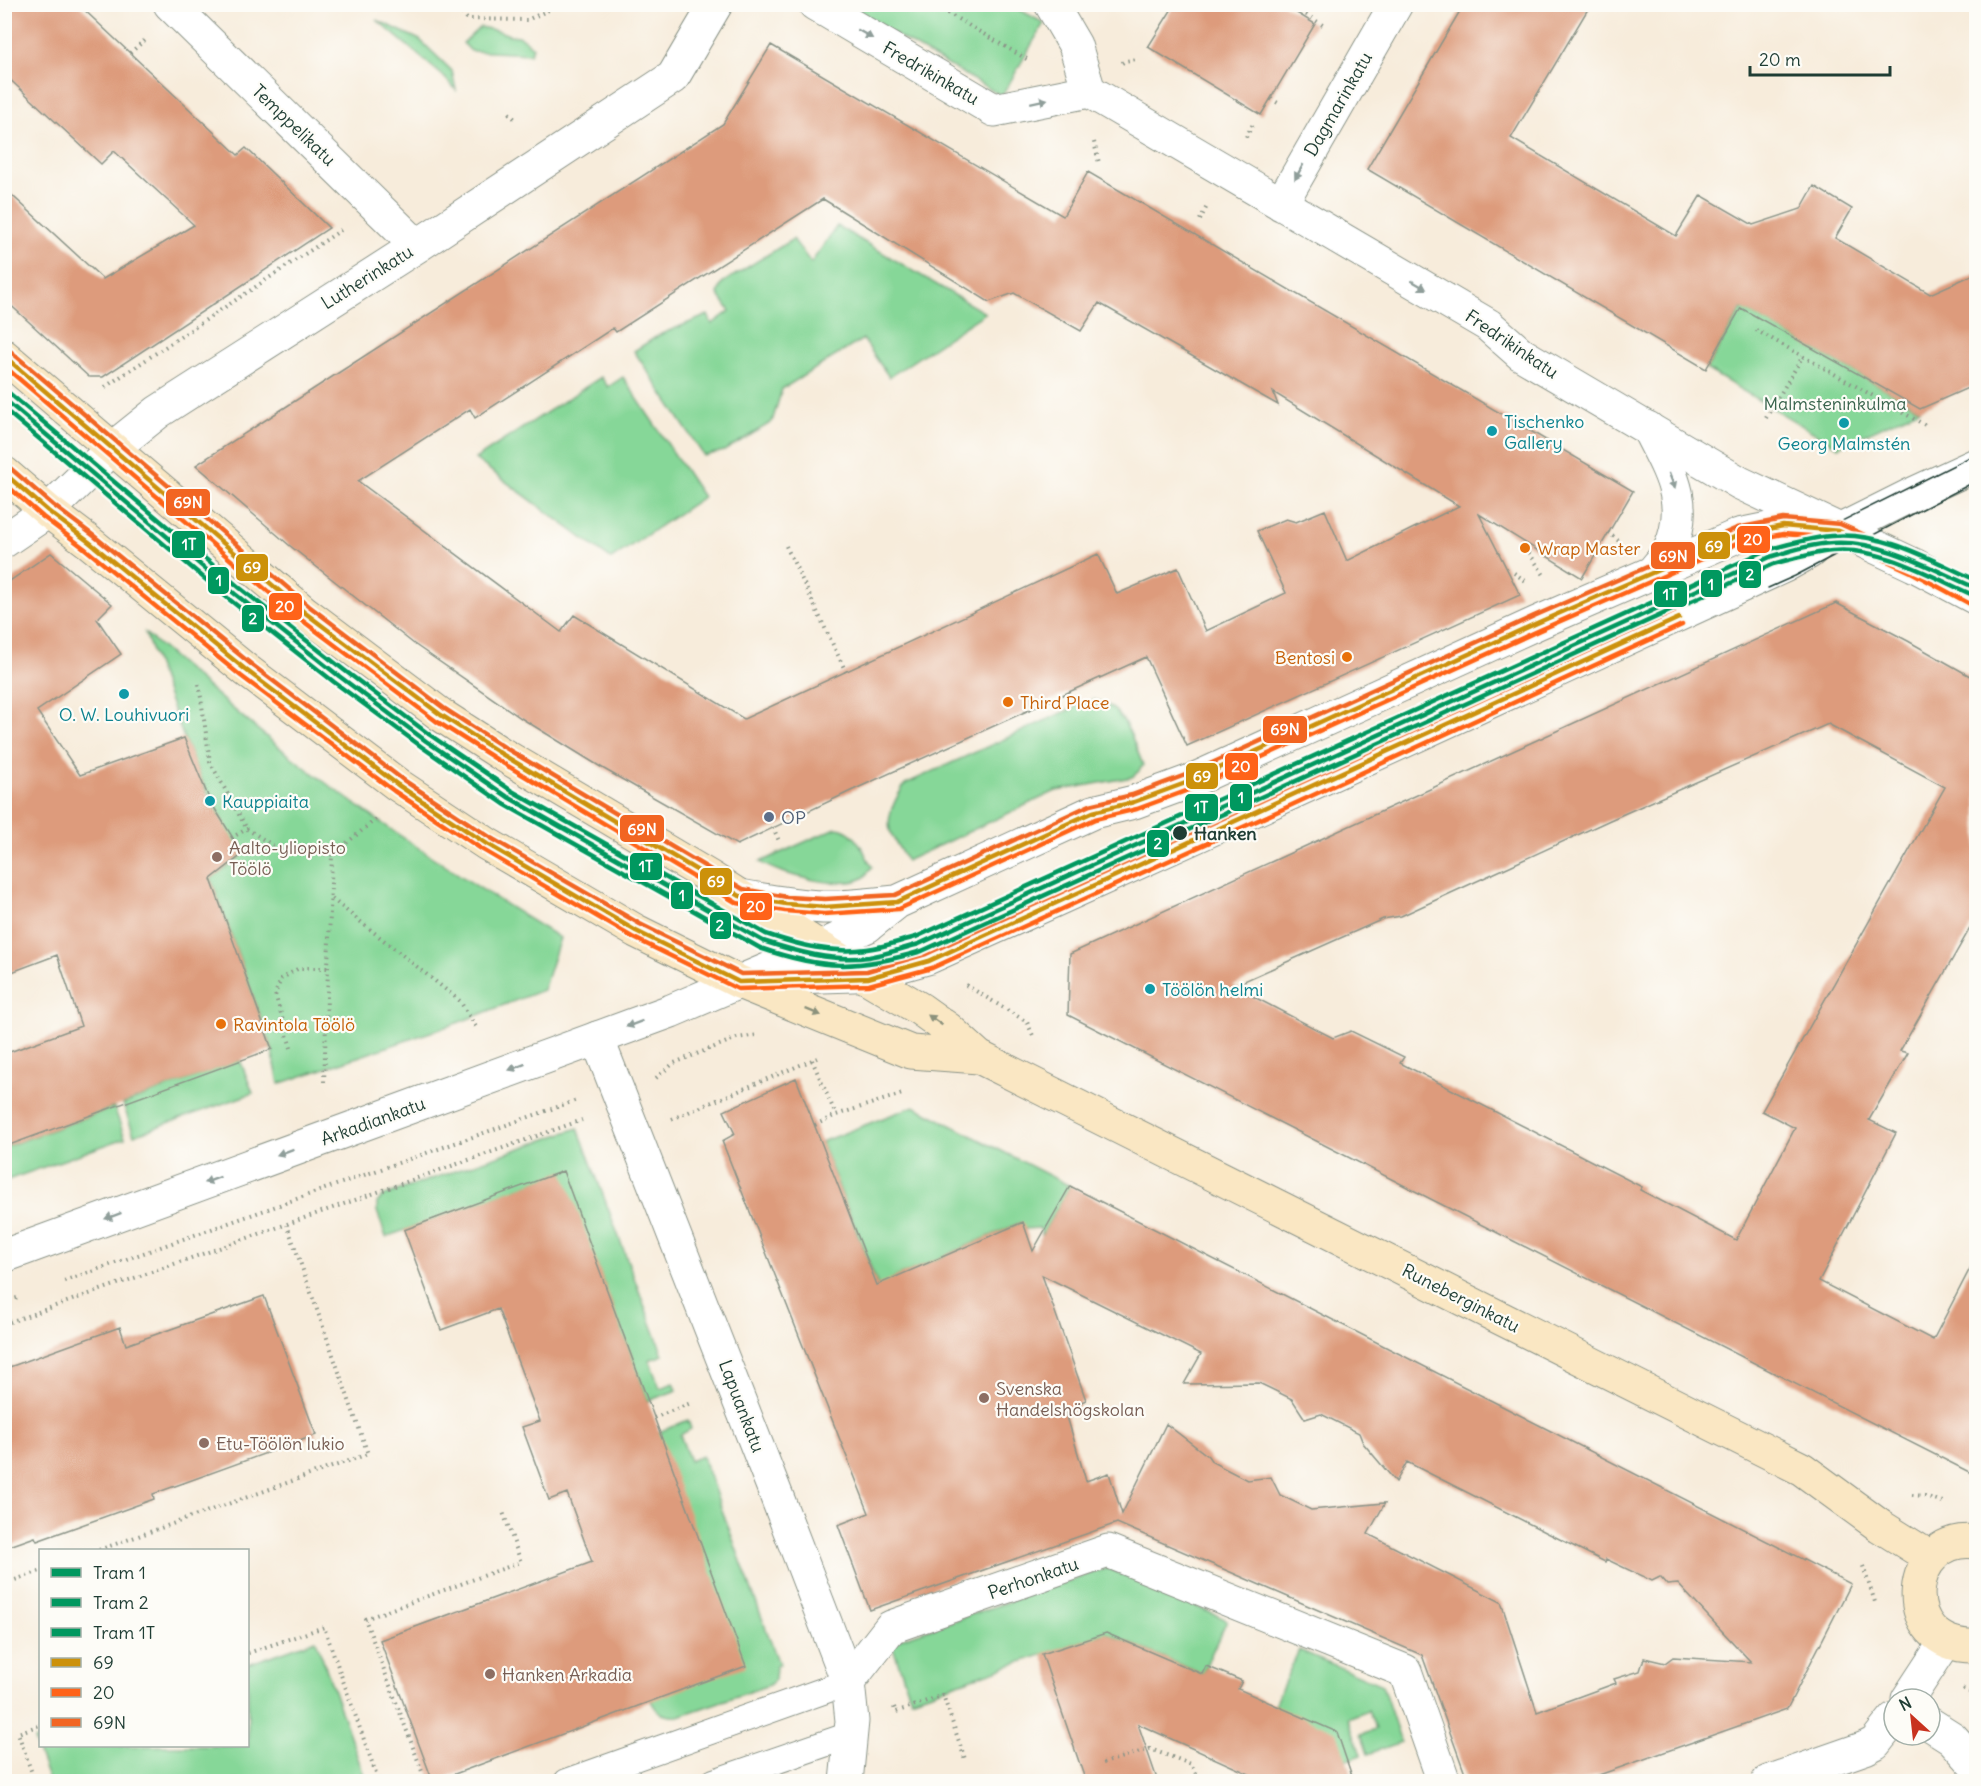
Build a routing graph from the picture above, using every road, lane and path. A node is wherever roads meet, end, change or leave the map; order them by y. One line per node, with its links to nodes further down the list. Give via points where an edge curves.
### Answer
1 (170, 4): 19 (street, Temppelikatu)
2 (454, 4): 3 (path, via 467,19 526,20)
3 (562, 4)
4 (716, 4): 21 (street, Lutherinkatu, via 673,77)
5 (815, 4): 14 (street, Fredrikinkatu, one-way to 14, via 994,110)
6 (932, 4): 13 (path)
7 (1051, 4): 14 (street, via 1075,45)
8 (1396, 4): 20 (street, Dagmarinkatu, one-way to 20)
9 (1296, 9): 10 (path)
10 (1324, 26)
11 (146, 39): 12 (path)
12 (130, 53)
13 (1033, 62)
14 (1089, 91): 20 (street, Fredrikinkatu)
15 (1271, 99): 16 (path)
16 (1278, 103)
17 (509, 112): 18 (path)
18 (516, 120)
19 (374, 203): 21 (street, Temppelikatu); 25 (path, via 338,233)
20 (1281, 204): 28 (street, Fredrikinkatu, one-way to 28, via 1488,325 1521,354)
21 (417, 246): 29 (street, Lutherinkatu, via 158,412)
22 (1756, 330): 24 (path)
23 (4, 356): 29 (main road, Runeberginkatu)
24 (1803, 356): 26 (path); 27 (path)
25 (100, 390)
26 (1766, 418)
27 (1925, 425)
28 (1648, 428): 33 (street, Fredrikinkatu, via 1740,483); 39 (street, one-way to 39, via 1675,484 1678,503 1670,550)
29 (113, 448): 32 (street, Lutherinkatu); 50 (main road, Runeberginkatu, via 304,612 441,715)
30 (1977, 465): 33 (street, Arkadiankatu)
31 (4, 473): 32 (main road, Runeberginkatu)
32 (48, 511): 35 (street, Lutherinkatu); 56 (main road, Runeberginkatu, via 246,670 398,785 601,912)
33 (1839, 531): 39 (street, Arkadiankatu, via 1783,526 1739,535); 41 (street, Fredrikinkatu); 55 (lane, Arkadiankatu, via 1811,555 1786,569 1299,794 929,961)
34 (1608, 532): 37 (path)
35 (4, 541)
36 (786, 546): 42 (path)
37 (1625, 546)
38 (1529, 554): 40 (path)
39 (1653, 572): 52 (street, Arkadiankatu, via 1191,781 1093,812)
40 (1547, 580)
41 (1977, 598)
42 (846, 672)
43 (198, 674): 46 (path, via 210,762)
44 (381, 814): 49 (path)
45 (773, 827): 48 (path)
46 (247, 830): 47 (path); 49 (path, via 277,848)
47 (231, 837)
48 (779, 841)
49 (332, 855): 51 (path)
50 (740, 896): 52 (street, via 825,907); 53 (main road, Runeberginkatu)
51 (332, 899): 54 (path); 59 (path, via 460,1001)
52 (897, 902): 53 (street, Arkadiankatu, via 867,926)
53 (821, 947): 55 (main road, Runeberginkatu); 56 (street, Arkadiankatu)
54 (328, 968): 62 (path, via 299,968 281,979 275,994); 67 (path)
55 (868, 978): 56 (lane, Arkadiankatu); 64 (main road, Runeberginkatu, one-way to 55, via 948,1029)
56 (739, 982): 61 (street, Arkadiankatu, one-way to 61); 64 (main road, Runeberginkatu, one-way to 64, via 911,1052)
57 (965, 985): 58 (path)
58 (1027, 1022)
59 (476, 1027)
60 (768, 1034): 66 (path, via 738,1038)
61 (597, 1038): 69 (street, Lapuankatu); 75 (street, Arkadiankatu, one-way to 75)
62 (291, 1048)
63 (821, 1056): 65 (path)
64 (979, 1058): 85 (main road, Runeberginkatu, via 1802,1469)
65 (812, 1060): 70 (path); 72 (path)
66 (674, 1063)
67 (324, 1082)
68 (909, 1092): 70 (path)
69 (619, 1094): 76 (path, via 583,1098); 91 (street, Lapuankatu)
70 (836, 1115): 73 (path)
71 (582, 1120): 74 (path)
72 (671, 1120)
73 (815, 1125)
74 (287, 1225): 79 (path); 84 (path, via 368,1454)
75 (4, 1256)
76 (60, 1282)
77 (27, 1294): 78 (path)
78 (4, 1302)
79 (4, 1324)
80 (691, 1403): 81 (path)
81 (654, 1418)
82 (503, 1512): 102 (path, via 521,1562 365,1619)
83 (1977, 1542): 85 (main road, via 1957,1542)
84 (105, 1549)
85 (1931, 1558): 88 (main road, via 1918,1587 1923,1618 1933,1632)
86 (39, 1571): 87 (path)
87 (4, 1584)
88 (1961, 1644): 92 (street)
89 (874, 1649): 91 (street, Perhonkatu); 97 (path, via 896,1712 943,1695); 107 (street, Perhonkatu, via 891,1628 1108,1551 1405,1671)
90 (249, 1653): 101 (path, via 324,1627)
91 (848, 1682): 95 (street, Lapuankatu); 103 (lane)
92 (1920, 1687)
93 (39, 1725): 100 (path, via 18,1733)
94 (1942, 1732): 99 (street)
95 (850, 1734): 104 (lane); 105 (street, Lapuankatu)
96 (1882, 1734): 108 (street, via 1865,1748)
97 (965, 1759)
98 (1103, 1763): 106 (path, via 1150,1749 1191,1764)
99 (1977, 1765)
100 (35, 1782)
101 (379, 1782)
102 (426, 1782)
103 (567, 1782)
104 (714, 1782)
105 (846, 1782)
106 (1202, 1782)
107 (1444, 1782)
108 (1768, 1782)

